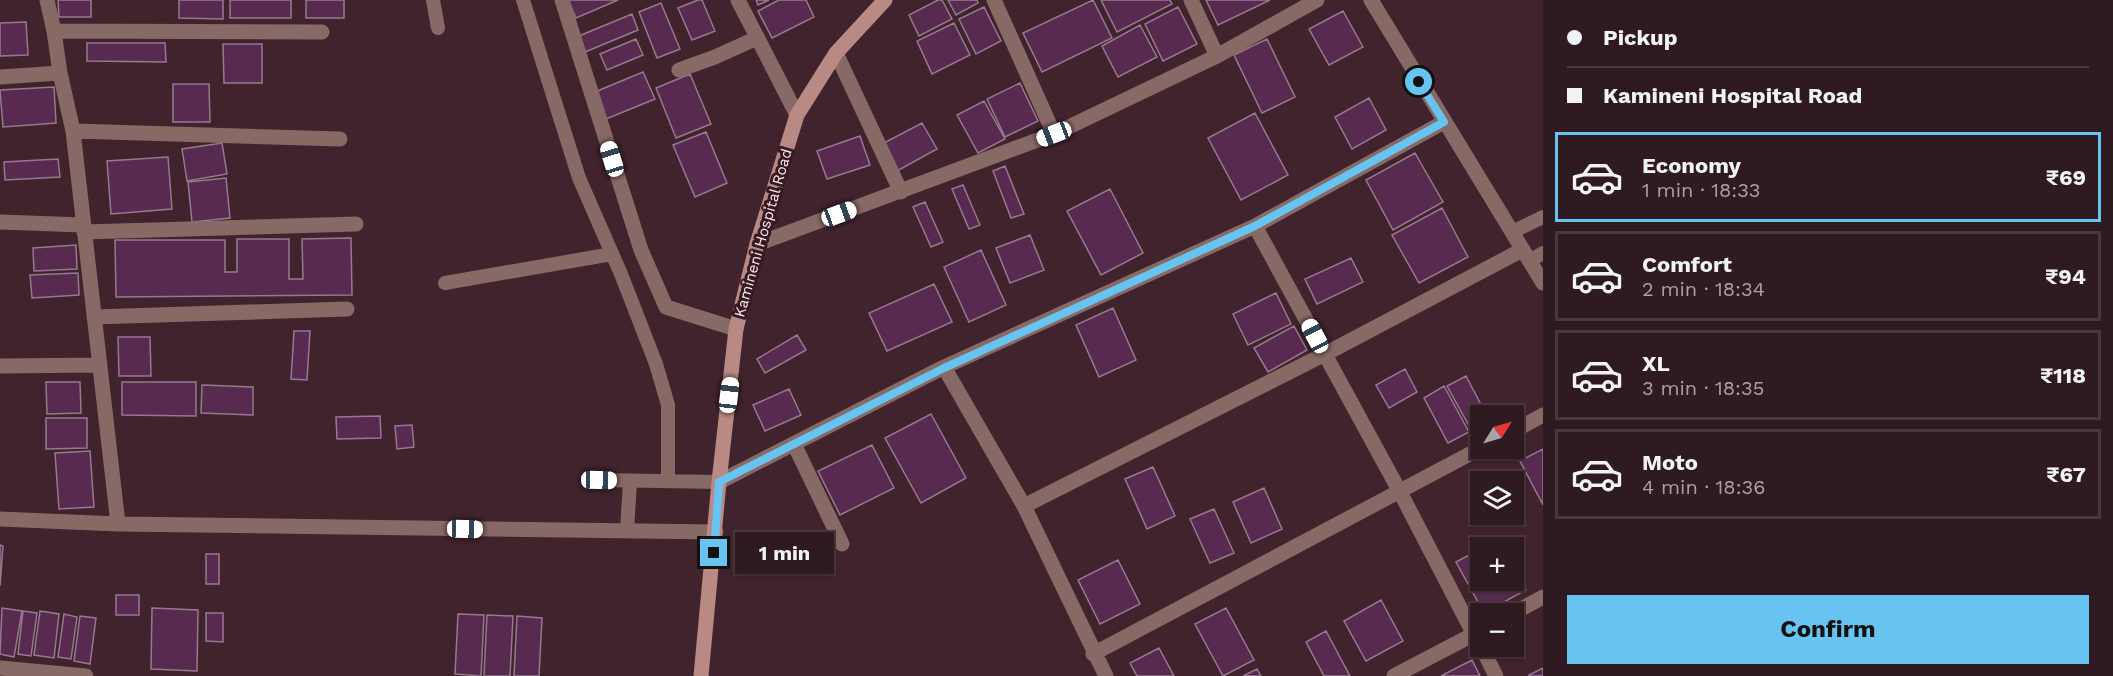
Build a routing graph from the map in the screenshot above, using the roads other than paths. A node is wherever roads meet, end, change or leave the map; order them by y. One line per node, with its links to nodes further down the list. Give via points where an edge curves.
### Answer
1 (47, 0): 12 (street)
2 (433, 0): 11 (lane)
3 (523, 0): 34 (lane, via 579,178)
4 (562, 0): 40 (street, via 641,250 666,307)
5 (738, 0): 14 (street)
6 (885, 0): 15 (street, Kamineni Hospital Road)
7 (994, 0): 23 (street)
8 (1191, 0): 16 (street)
9 (1317, 0): 16 (street)
10 (1371, 0): 21 (street)
11 (438, 28)
12 (54, 31): 13 (street); 18 (street)
13 (322, 32)
14 (757, 38): 17 (street); 20 (street)
15 (836, 53): 20 (street, Kamineni Hospital Road); 25 (street)
16 (1217, 56): 23 (street)
17 (679, 70)
18 (60, 73): 19 (street); 22 (street)
19 (0, 77)
20 (797, 115): 32 (street, Kamineni Hospital Road)
21 (1444, 122): 29 (street); 31 (street)
22 (73, 131): 24 (street); 30 (street)
23 (1054, 134): 25 (street)
24 (340, 139)
25 (901, 192): 32 (street)
26 (1543, 217): 31 (lane)
27 (0, 222): 30 (street)
28 (356, 224): 30 (street)
29 (1255, 226): 41 (street); 44 (street)
30 (83, 228): 39 (street)
31 (1512, 232): 35 (street)
32 (757, 244): 40 (street, Kamineni Hospital Road)
33 (1543, 253): 35 (lane)
34 (612, 254): 36 (lane); 51 (lane, via 656,363 668,405)
35 (1526, 255): 37 (street); 41 (street)
36 (445, 283)
37 (1543, 283)
38 (347, 309): 39 (street)
39 (94, 317): 42 (street)
40 (736, 329): 52 (street, Kamineni Hospital Road)
41 (1325, 354): 53 (street); 54 (street)
42 (100, 365): 43 (street); 56 (street)
43 (0, 366)
44 (944, 368): 47 (street); 54 (street)
45 (1543, 415): 46 (street)
46 (1524, 425)
47 (794, 444): 52 (street); 59 (street)
48 (1470, 454): 53 (street)
49 (599, 480): 50 (lane)
50 (630, 481): 51 (lane); 57 (lane)
51 (668, 481): 52 (lane)
52 (719, 482): 58 (street, Kamineni Hospital Road)
53 (1400, 492): 62 (street); 64 (street)
54 (1024, 506): 64 (street)
55 (0, 519): 56 (street)
56 (118, 524): 57 (street)
57 (627, 531): 58 (street)
58 (716, 532): 68 (street, Kamineni Hospital Road)
59 (842, 544)
60 (1543, 597): 61 (street)
61 (1524, 607)
62 (1470, 622)
63 (1470, 643): 70 (street)
64 (1094, 654): 69 (street)
65 (1487, 657): 71 (street)
66 (0, 668): 67 (street)
67 (86, 676)
68 (701, 676)
69 (1106, 676)
70 (1394, 676)
71 (1496, 676)

